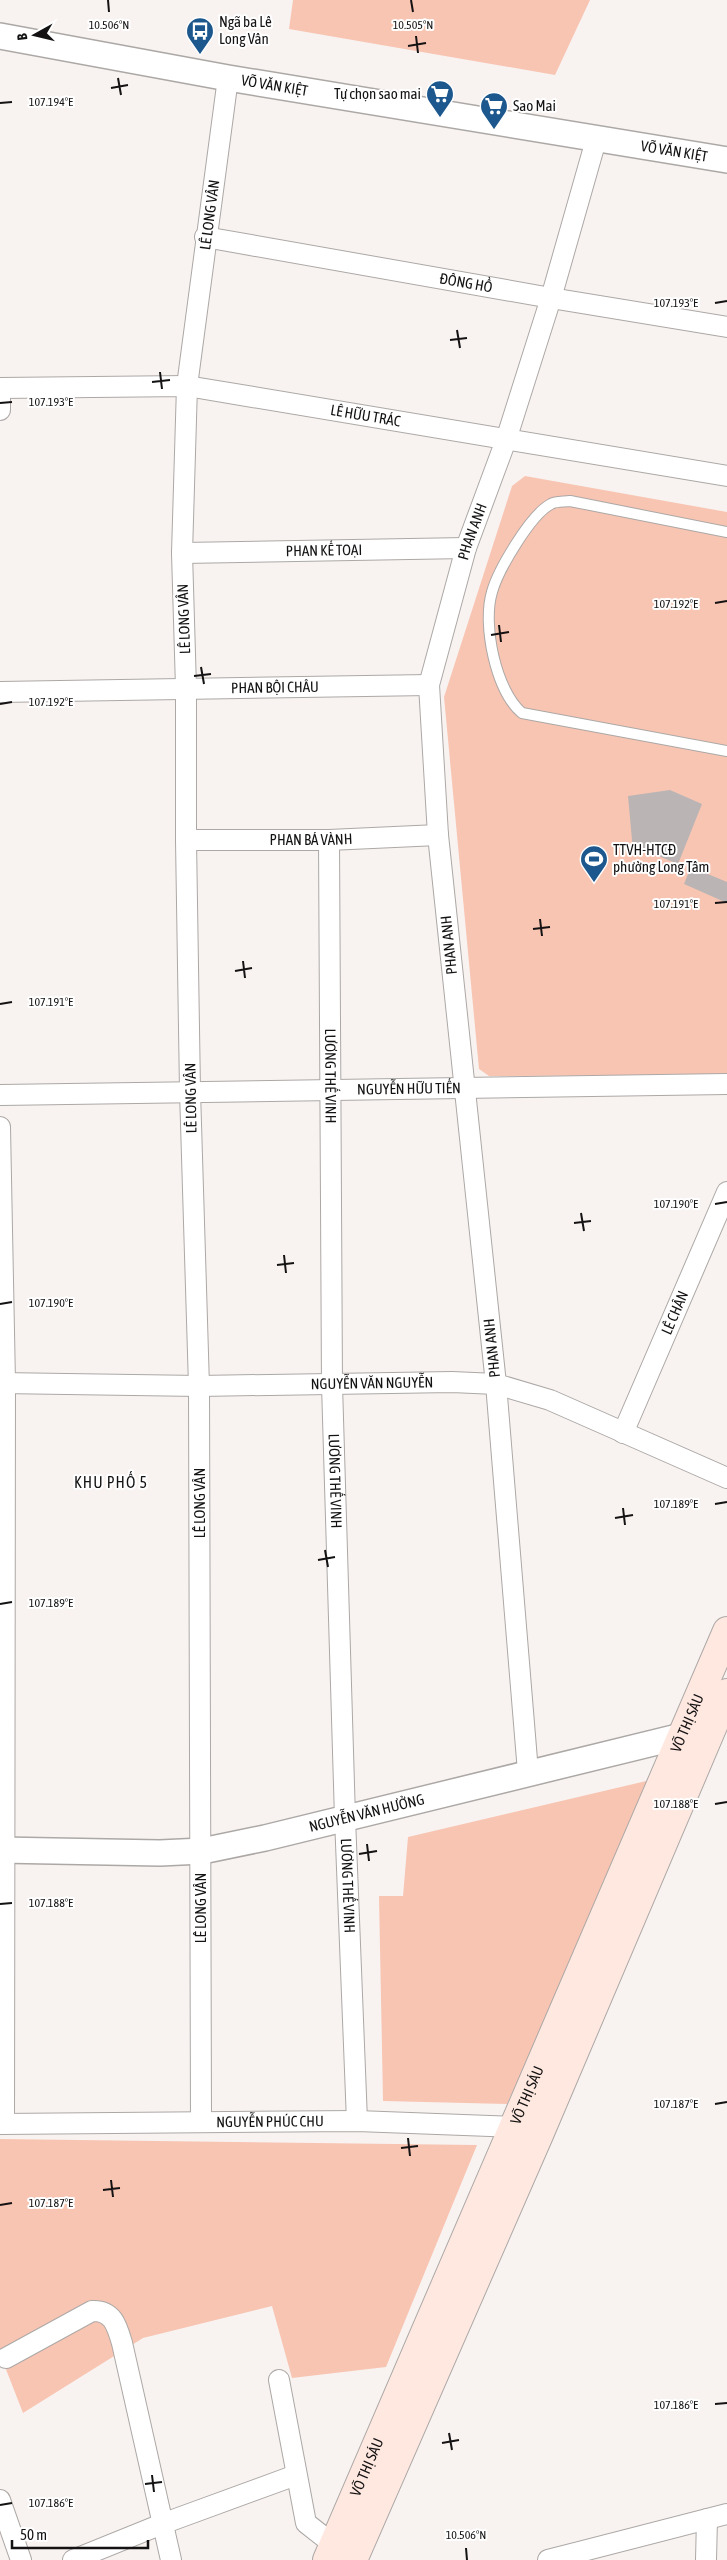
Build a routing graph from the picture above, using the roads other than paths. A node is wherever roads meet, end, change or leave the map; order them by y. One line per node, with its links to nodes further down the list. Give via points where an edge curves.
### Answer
1 (0, 36): 2 (street, VÕ VĂN KIỆT)
2 (228, 78): 3 (street, VÕ VĂN KIỆT); 5 (street, LÊ LONG VÂN)
3 (596, 140): 4 (street, VÕ VĂN KIỆT); 6 (street, PHAN ANH)
4 (727, 160)
5 (205, 237): 6 (street, ĐÔNG HỒ); 8 (street, LÊ LONG VÂN)
6 (551, 298): 7 (street, ĐÔNG HỒ); 11 (street, PHAN ANH)
7 (727, 327)
8 (187, 386): 9 (street, LÊ HỮU TRÁC); 11 (street, LÊ HỮU TRÁC); 15 (street, LÊ LONG VÂN)
9 (0, 388): 10 (street)
10 (0, 410)
11 (506, 440): 12 (street, LÊ HỮU TRÁC); 14 (street, PHAN ANH)
12 (727, 476)
13 (727, 532): 19 (lane, via 570,501 552,503 533,521 503,568 491,593 489,631 497,671 511,704 522,714)
14 (466, 548): 15 (street, PHAN KẾ TOẠI); 16 (street, PHAN ANH)
15 (182, 552): 17 (street, LÊ LONG VÂN)
16 (429, 685): 17 (street, PHAN BỘI CHÂU); 20 (street, PHAN ANH)
17 (186, 688): 18 (street, PHAN BỘI CHÂU); 21 (street, LÊ LONG VÂN)
18 (0, 692)
19 (727, 750)
20 (438, 836): 22 (street, PHAN BÁ VÀNH); 24 (street, PHAN ANH)
21 (186, 840): 22 (street, PHAN BÁ VÀNH); 26 (street, LÊ LONG VÂN)
22 (329, 840): 25 (street, LƯƠNG THẾ VINH)
23 (727, 1084): 24 (street, NGUYỄN HỮU TIẾN)
24 (464, 1088): 25 (street, NGUYỄN HỮU TIẾN); 32 (street, PHAN ANH)
25 (331, 1090): 26 (street, NGUYỄN HỮU TIẾN); 31 (street, LƯƠNG THẾ VINH)
26 (190, 1091): 27 (street, NGUYỄN HỮU TIẾN); 33 (street, LÊ LONG VÂN)
27 (0, 1095)
28 (0, 1127): 30 (street)
29 (727, 1192): 34 (street, LÊ CHÂN)
30 (3, 1383): 33 (street, NGUYỄN VĂN NGUYỄN); 42 (street)
31 (332, 1384): 32 (street, NGUYỄN VĂN NGUYỄN); 33 (street, NGUYỄN VĂN NGUYỄN); 41 (street, LƯƠNG THẾ VINH)
32 (496, 1384): 34 (street, NGUYỄN VĂN NGUYỄN, via 550,1400); 40 (street, PHAN ANH)
33 (199, 1386): 43 (street, LÊ LONG VÂN)
34 (623, 1433): 35 (street, NGUYỄN VĂN NGUYỄN)
35 (727, 1478)
36 (727, 1631): 39 (main road, VÕ THỊ SÁU)
37 (727, 1693): 38 (main road, VÕ THỊ SÁU)
38 (719, 1727): 39 (street, NGUYỄN VĂN HƯỞNG); 47 (main road, VÕ THỊ SÁU)
39 (680, 1736): 40 (street, NGUYỄN VĂN HƯỞNG); 47 (main road, VÕ THỊ SÁU)
40 (528, 1772): 41 (street, NGUYỄN VĂN HƯỞNG)
41 (345, 1818): 43 (street, NGUYỄN VĂN HƯỞNG); 45 (street, LƯƠNG THẾ VINH)
42 (2, 1850): 43 (street, NGUYỄN VĂN HƯỞNG); 46 (street)
43 (202, 1851): 44 (street, LÊ LONG VÂN)
44 (201, 2121): 45 (street, NGUYỄN PHÚC CHU); 46 (street, NGUYỄN PHÚC CHU)
45 (357, 2121): 47 (street, NGUYỄN PHÚC CHU)
46 (2, 2124)
47 (526, 2132): 55 (main road, VÕ THỊ SÁU)
48 (6, 2358): 54 (street, via 92,2311 110,2316 122,2343)
49 (279, 2380): 50 (street)
50 (296, 2475): 54 (street); 55 (street, via 306,2523)
51 (0, 2500): 56 (street)
52 (727, 2514): 53 (street)
53 (707, 2519): 59 (street); 60 (street)
54 (162, 2524): 57 (street); 58 (street)
55 (338, 2555)
56 (21, 2560)
57 (73, 2560)
58 (171, 2560)
59 (548, 2560)
60 (706, 2560)

